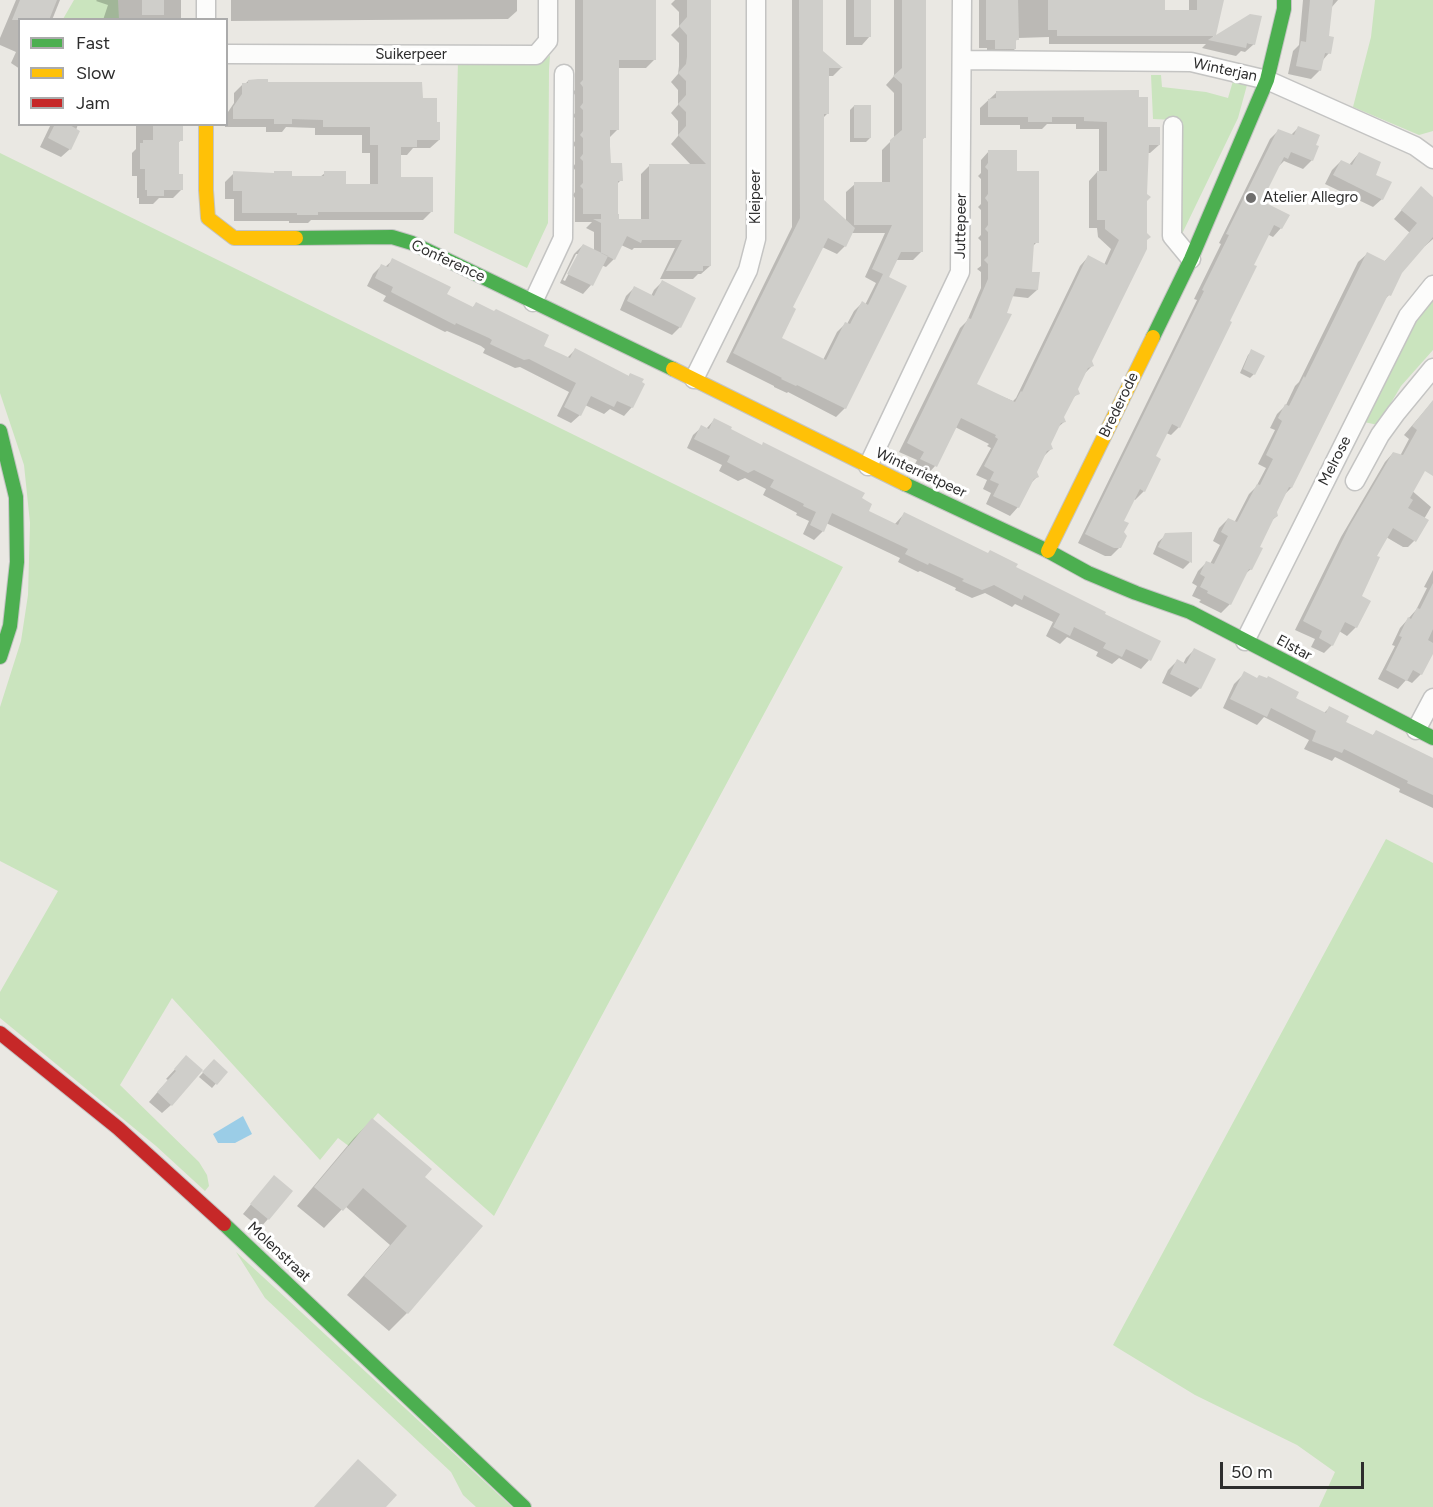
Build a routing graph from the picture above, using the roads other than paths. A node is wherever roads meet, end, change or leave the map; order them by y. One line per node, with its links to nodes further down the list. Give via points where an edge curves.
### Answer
1 (206, 0): 6 (street)
2 (548, 0): 7 (street, Suikerpeer, via 548,41 536,55)
3 (756, 0): 18 (street, Kleipeer, via 756,239 748,270)
4 (962, 0): 8 (street, Juttepeer)
5 (1284, 0): 10 (street, Brederode)
6 (206, 18)
7 (228, 54)
8 (962, 60): 10 (street, Winterjan, via 1191,62); 20 (street, Juttepeer, via 960,273)
9 (564, 74): 16 (street, via 563,237)
10 (1267, 80): 13 (street, Winterjan, via 1414,146); 14 (street, Brederode)
11 (206, 126): 16 (street, Conference, via 208,218 234,238 392,237)
12 (1173, 126): 14 (street, via 1172,236)
13 (1433, 159)
14 (1191, 259): 22 (street, Brederode)
15 (1433, 285): 24 (street, Melrose, via 1408,316)
16 (533, 302): 18 (street, Conference)
17 (1433, 368): 21 (street, Melrose, via 1380,435)
18 (693, 379): 20 (street, Winterrietpeer)
19 (0, 430): 25 (street, via 16,497 17,562 10,626)
20 (868, 466): 22 (street, Winterrietpeer)
21 (1355, 481)
22 (1048, 551): 23 (street, Winterrietpeer)
23 (1136, 593): 24 (street, Elstar, via 1190,612)
24 (1245, 640): 27 (street, Elstar)
25 (0, 657)
26 (1433, 698): 27 (street)
27 (1416, 730): 28 (street, Elstar)
28 (1433, 738)
29 (0, 1033): 30 (street, Molenstraat, via 194,1195)
30 (524, 1507)

